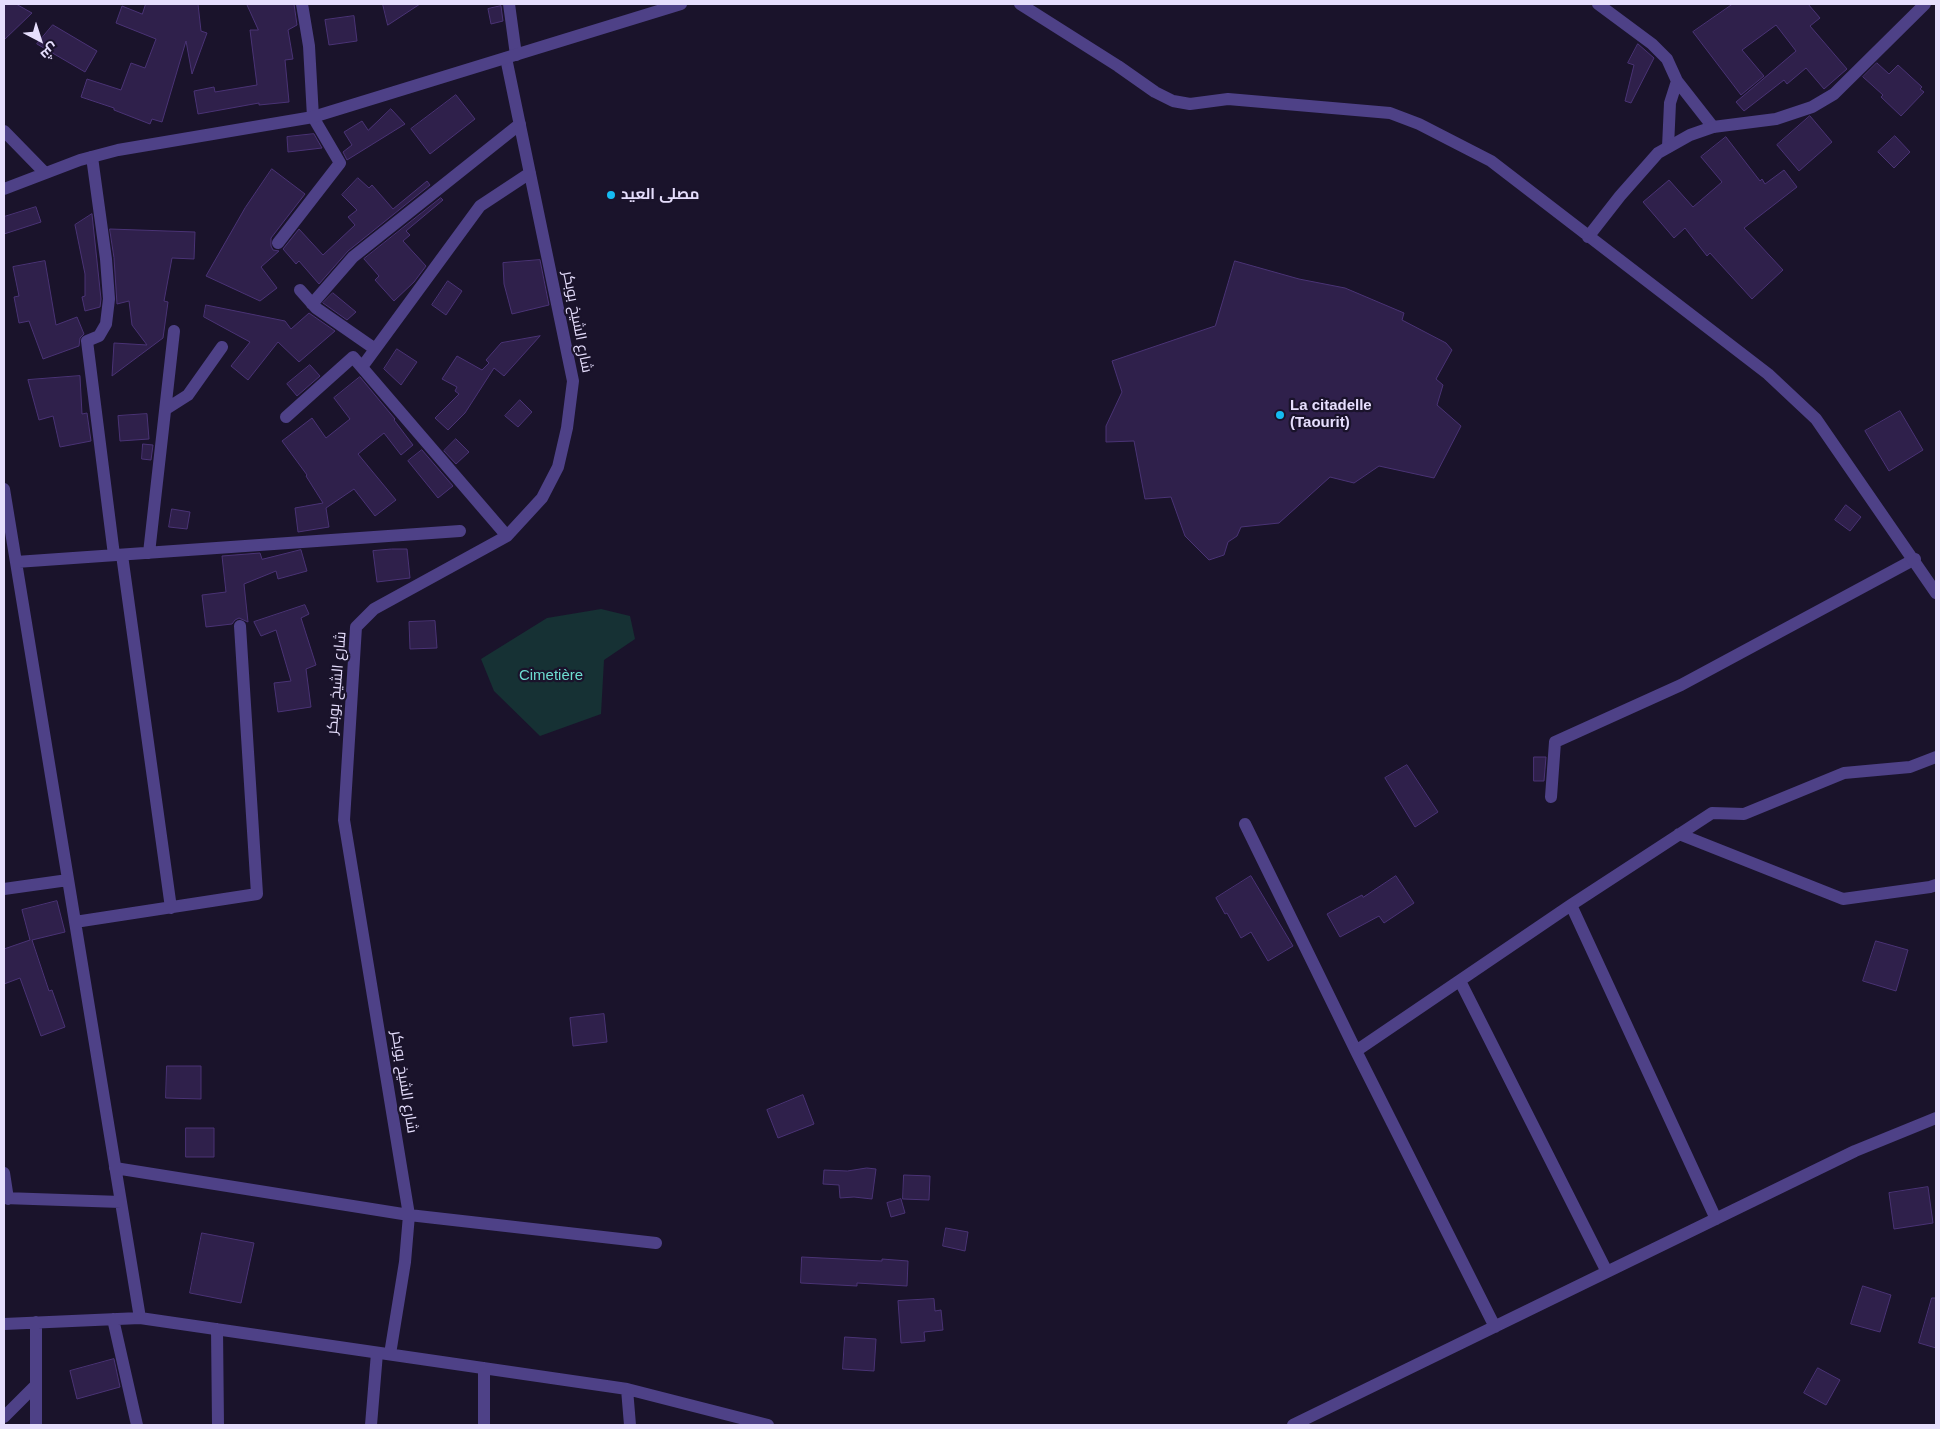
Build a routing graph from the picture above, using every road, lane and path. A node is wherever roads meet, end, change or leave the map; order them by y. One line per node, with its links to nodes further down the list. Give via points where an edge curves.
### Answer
1 (302, 4): 9 (street, via 310,46)
2 (508, 4): 7 (street, شارع الشيخ بوبكر)
3 (681, 4): 7 (street)
4 (1020, 4): 18 (street, via 1173,101 1190,104 1228,99 1390,113 1419,124 1490,161)
5 (1598, 4): 8 (street, via 1652,44 1667,59)
6 (1925, 4): 11 (street, via 1834,94 1812,107 1776,119)
7 (511, 56): 9 (street); 10 (street, شارع الشيخ بوبكر)
8 (1677, 81): 11 (street); 13 (street, via 1670,103)
9 (313, 117): 14 (street); 19 (street, via 340,162)
10 (520, 124): 16 (street, شارع الشيخ بوبكر); 21 (street, via 353,257)
11 (1713, 127): 13 (street)
12 (4, 131): 15 (street)
13 (1668, 147): 18 (street, via 1658,153)
14 (92, 157): 15 (street); 32 (street, via 109,299 106,324 99,336 86,341)
15 (46, 172): 17 (street)
16 (530, 173): 24 (street, via 480,206); 30 (street, شارع الشيخ بوبكر, via 573,381 558,467 542,498)
17 (4, 189)
18 (1588, 237): 33 (street, via 1768,374 1816,419)
19 (278, 243)
20 (300, 290): 21 (street)
21 (312, 304): 24 (street)
22 (174, 331): 26 (street)
23 (222, 347): 26 (street, via 188,395)
24 (375, 349): 25 (street)
25 (362, 367): 27 (street, via 353,357); 30 (street)
26 (166, 409): 31 (street)
27 (286, 417)
28 (4, 489): 34 (street)
29 (460, 531): 31 (street)
30 (507, 536): 54 (street, شارع الشيخ بوبكر, via 374,609 356,627 344,820)
31 (149, 553): 32 (street)
32 (118, 555): 34 (street); 45 (street)
33 (1915, 559): 35 (street); 38 (street, via 1681,686 1555,742)
34 (16, 562): 41 (street)
35 (1936, 593)
36 (240, 626): 45 (street, via 257,894)
37 (1936, 757): 40 (street, via 1910,767 1844,773 1744,814 1712,813)
38 (1551, 797)
39 (1245, 824): 48 (street)
40 (1679, 834): 42 (street, via 1843,899); 44 (street)
41 (68, 880): 43 (street); 46 (street)
42 (1936, 885)
43 (4, 889)
44 (1571, 905): 47 (street); 55 (street)
45 (170, 908): 46 (street)
46 (75, 922): 50 (street)
47 (1460, 981): 48 (street); 57 (street)
48 (1356, 1051): 62 (street)
49 (1936, 1118): 55 (street, via 1855,1151)
50 (115, 1168): 53 (street); 54 (street)
51 (4, 1173): 52 (street)
52 (6, 1199): 53 (street)
53 (121, 1202): 58 (street)
54 (409, 1215): 56 (street); 65 (street, شارع الشيخ بوبكر)
55 (1716, 1218): 57 (street)
56 (656, 1244)
57 (1608, 1272): 62 (street)
58 (140, 1318): 59 (street); 63 (street)
59 (113, 1319): 60 (street); 71 (street)
60 (36, 1322): 61 (street); 67 (street)
61 (4, 1324)
62 (1495, 1327): 77 (street)
63 (217, 1329): 64 (street); 72 (street)
64 (377, 1353): 65 (street); 73 (street)
65 (390, 1354): 66 (street)
66 (484, 1368): 68 (street); 74 (street)
67 (36, 1385): 69 (street); 70 (street)
68 (627, 1389): 75 (street); 76 (street)
69 (4, 1417)
70 (36, 1425)
71 (137, 1425)
72 (218, 1425)
73 (371, 1425)
74 (484, 1425)
75 (630, 1425)
76 (768, 1425)
77 (1293, 1425)

